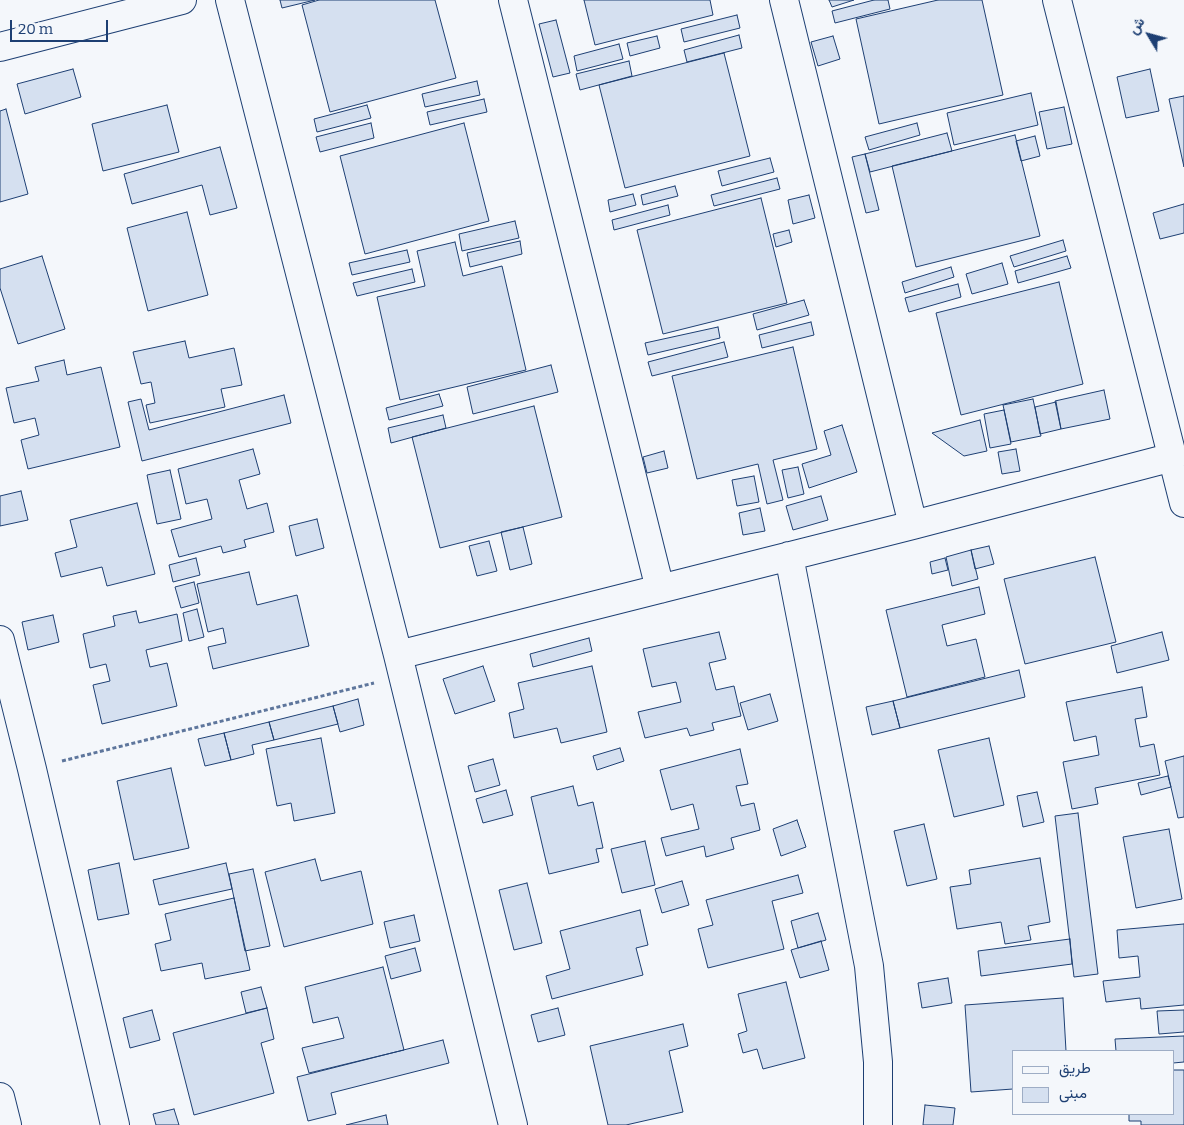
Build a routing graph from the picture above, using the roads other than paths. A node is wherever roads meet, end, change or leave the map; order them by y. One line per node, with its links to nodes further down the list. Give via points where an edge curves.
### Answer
1 (182, 0): 6 (street)
2 (230, 0): 13 (street)
3 (513, 0): 11 (street)
4 (784, 0): 9 (street)
5 (1057, 0): 7 (street)
6 (0, 47)
7 (1174, 457): 8 (street); 9 (street)
8 (1184, 503)
9 (913, 525): 10 (street)
10 (790, 556): 11 (street); 18 (street, via 868,966 878,1062)
11 (660, 589): 13 (street)
12 (0, 640): 16 (street)
13 (401, 665): 17 (street)
14 (0, 1097): 15 (street)
15 (7, 1125)
16 (115, 1125)
17 (513, 1125)
18 (878, 1125)

